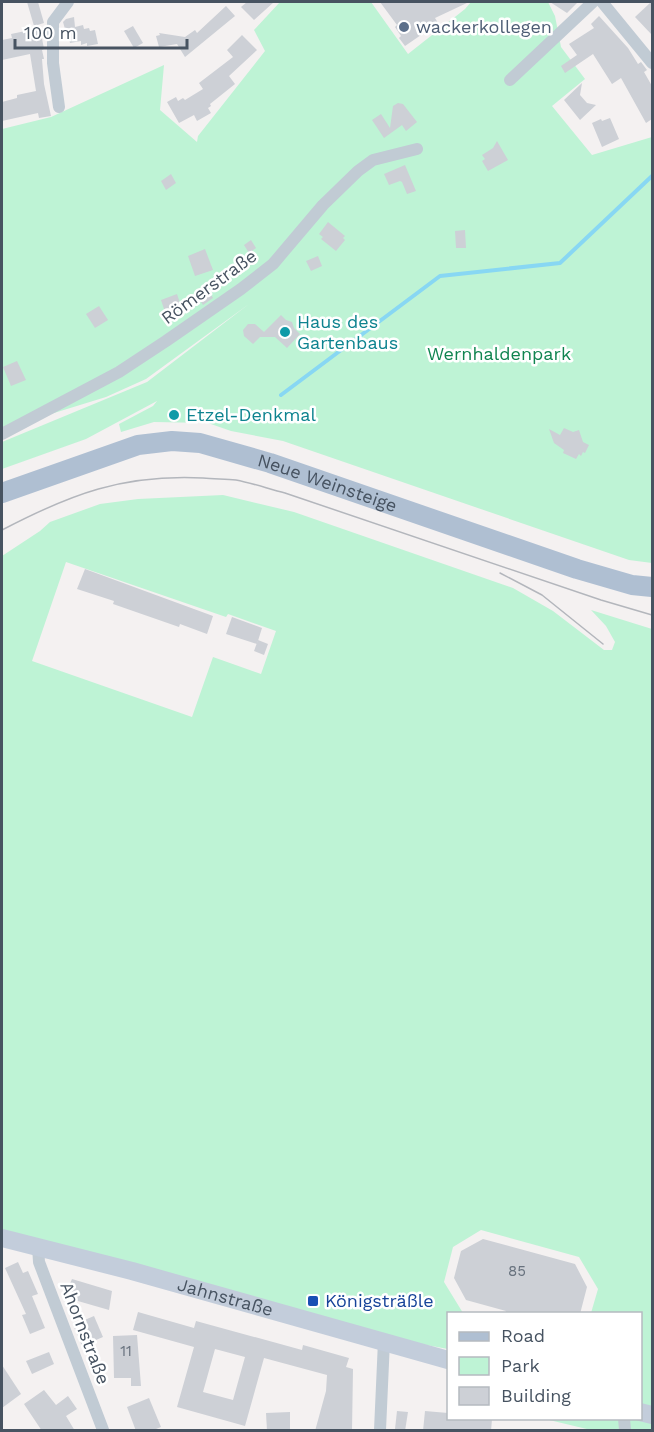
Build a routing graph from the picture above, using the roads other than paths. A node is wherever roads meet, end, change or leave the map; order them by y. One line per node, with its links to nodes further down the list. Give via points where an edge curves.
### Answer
1 (68, 2): 6 (street, via 53,22)
2 (593, 2): 5 (street)
3 (602, 2): 4 (street)
4 (652, 63)
5 (510, 80)
6 (58, 107)
7 (417, 149): 8 (street, Römerstraße, via 373,160 358,171 273,264 242,289 118,372)
8 (2, 434)
9 (2, 493): 10 (main road, Neue Weinsteige, via 138,445 200,443 270,463 599,576)
10 (652, 586)
11 (2, 1238): 12 (main road, Jahnstraße)
12 (38, 1246): 13 (main road, Jahnstraße); 15 (street, Ahornstraße, via 39,1262)
13 (384, 1341): 14 (main road, Jahnstraße); 16 (street)
14 (447, 1360)
15 (103, 1431)
16 (380, 1431)

